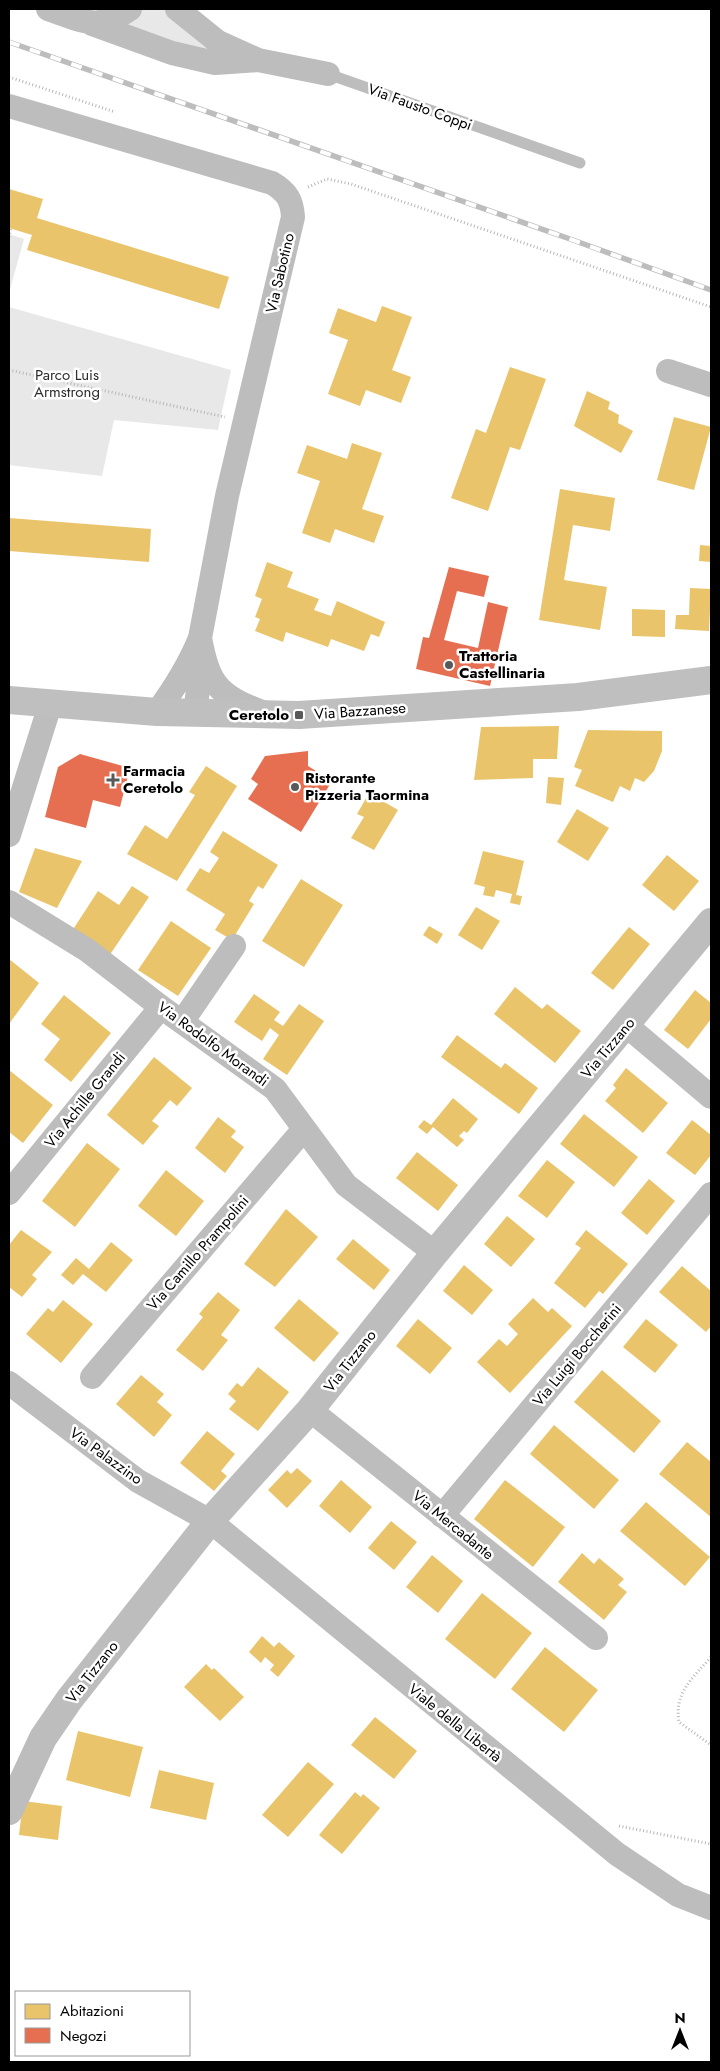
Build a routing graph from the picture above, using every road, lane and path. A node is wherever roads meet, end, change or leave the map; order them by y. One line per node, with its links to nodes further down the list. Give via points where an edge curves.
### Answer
1 (48, 9): 4 (street, Via Fausto Coppi)
2 (130, 9): 4 (street, via 115,19)
3 (177, 9): 5 (street, Via Fausto Coppi, via 218,42)
4 (92, 24): 5 (street, Via Fausto Coppi, via 172,52 215,63)
5 (258, 60): 6 (street, Via Fausto Coppi)
6 (328, 74): 10 (lane, Via Fausto Coppi)
7 (9, 77): 9 (path)
8 (9, 106): 18 (street, Via Sabotino, via 272,183 286,192 293,217)
9 (118, 112)
10 (580, 164)
11 (306, 188): 14 (path, via 326,179 336,179)
12 (11, 228): 13 (path)
13 (9, 237)
14 (711, 307)
15 (9, 370): 18 (path)
16 (668, 371): 17 (street)
17 (711, 385)
18 (245, 422): 19 (street, Via Sabotino, via 227,496)
19 (201, 646): 23 (street); 24 (street); 25 (street, via 210,677 219,688 234,701)
20 (711, 680): 25 (main road, Via Bazzanese, via 578,697 299,715)
21 (9, 700): 22 (main road, Via Bazzanese)
22 (50, 705): 23 (main road, Via Bazzanese); 26 (street)
23 (157, 712): 24 (main road, Via Bazzanese)
24 (195, 714): 25 (main road, Via Bazzanese)
25 (269, 714)
26 (9, 836)
27 (9, 902): 30 (street, Via Rodolfo Morandi, via 87,950)
28 (711, 922): 32 (street, Via Tizzano)
29 (234, 946): 31 (street)
30 (161, 1007): 31 (street, Via Rodolfo Morandi); 35 (street, Via Achille Grandi)
31 (182, 1022): 34 (street, Via Rodolfo Morandi, via 275,1089)
32 (627, 1026): 33 (street); 37 (street, Via Tizzano)
33 (711, 1097)
34 (304, 1129): 37 (street, Via Rodolfo Morandi, via 346,1185); 38 (street, Via Camillo Prampolini)
35 (9, 1193)
36 (711, 1194): 41 (street, Via Luigi Boccherini)
37 (435, 1254): 40 (street, Via Tizzano)
38 (92, 1377)
39 (9, 1383): 42 (street, Via Palazzino, via 138,1481)
40 (310, 1410): 41 (street, Via Mercadante); 42 (street, Via Tizzano)
41 (442, 1516): 43 (street, Via Mercadante)
42 (210, 1522): 46 (street, Via Tizzano, via 69,1700 43,1738); 51 (street, Viale della Libertà, via 617,1854 678,1895)
43 (596, 1638)
44 (711, 1657): 45 (path, via 681,1695 677,1708 679,1722)
45 (711, 1745)
46 (32, 1764): 47 (street); 48 (street, Via Tizzano)
47 (9, 1791)
48 (9, 1811)
49 (615, 1825): 50 (path)
50 (711, 1844)
51 (711, 1908)

